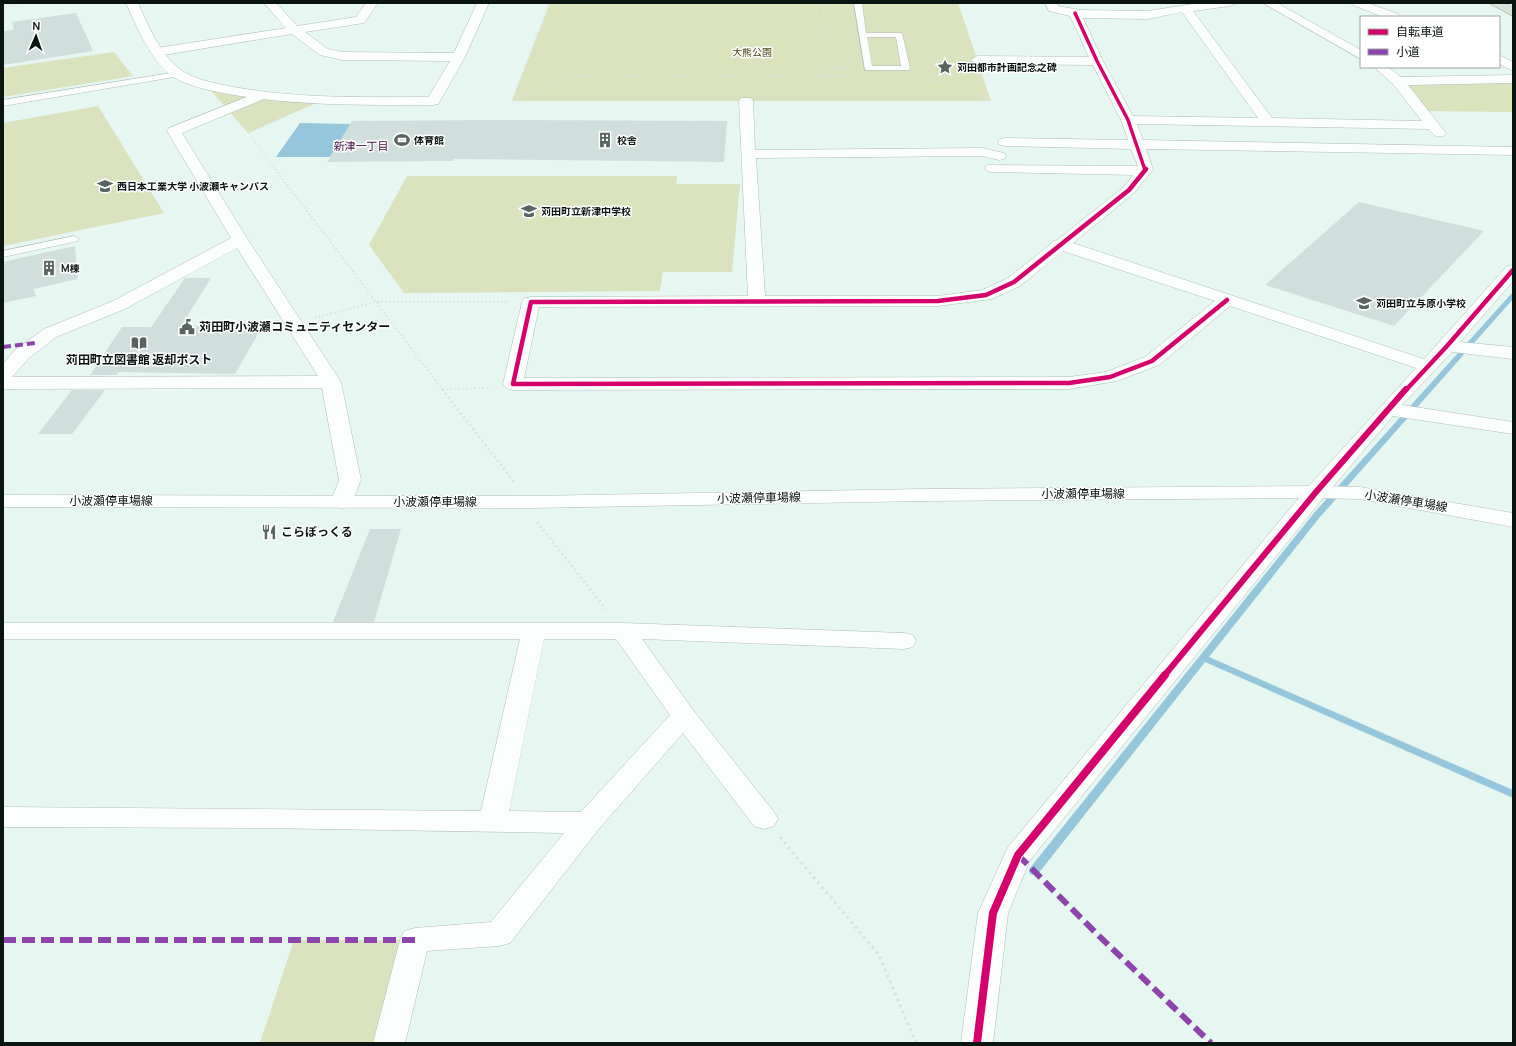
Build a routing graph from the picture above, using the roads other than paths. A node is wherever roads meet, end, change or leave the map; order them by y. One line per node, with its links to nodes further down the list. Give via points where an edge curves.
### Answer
1 (132, 3): 19 (street)
2 (270, 3): 17 (street)
3 (372, 3): 17 (street, via 360,20)
4 (483, 3): 21 (street)
5 (858, 3): 18 (lane)
6 (1051, 3): 15 (street, via 1053,9)
7 (1230, 3): 13 (street)
8 (1269, 3): 20 (street)
9 (1357, 3): 16 (street)
10 (1495, 3): 14 (highway)
11 (1510, 3): 12 (highway)
12 (1513, 4)
13 (1185, 8): 15 (street, via 1148,15); 34 (street)
14 (1513, 12)
15 (1075, 13): 24 (street)
16 (1391, 16)
17 (294, 30): 19 (street); 21 (street, via 324,52 343,56)
18 (864, 35): 18 (lane, via 868,68 906,68 899,35)
19 (156, 52): 27 (street)
20 (1360, 53)
21 (459, 57): 30 (street, via 433,101 321,100)
22 (977, 60): 24 (street)
23 (1500, 60): 25 (street)
24 (1097, 61): 33 (street)
25 (1513, 67)
26 (1381, 68): 29 (street)
27 (177, 74): 30 (street, via 206,86); 32 (lane)
28 (1513, 79): 29 (street)
29 (1398, 81): 35 (street)
30 (259, 96): 43 (street, via 174,131)
31 (746, 101): 40 (street)
32 (3, 103)
33 (1128, 120): 34 (street); 37 (street)
34 (1268, 122): 35 (street)
35 (1432, 125): 38 (street)
36 (1005, 142): 37 (street)
37 (1137, 145): 38 (street); 41 (street, via 1146,169)
38 (1454, 151): 39 (street)
39 (1513, 151)
40 (748, 154): 41 (street, via 982,152 995,162); 48 (street)
41 (1144, 171): 44 (street, via 1129,190)
42 (74, 239): 45 (lane)
43 (240, 240): 52 (street, via 119,305 50,333 22,354); 53 (street)
44 (1059, 244): 47 (street); 48 (street, via 1014,282 986,295 938,300)
45 (3, 254)
46 (1513, 270): 49 (street)
47 (1227, 300): 48 (street, via 1152,361 1110,377 1069,383 513,384 531,302); 51 (street)
48 (757, 301)
49 (1447, 346): 50 (street); 51 (street)
50 (1513, 353)
51 (1427, 366): 55 (street)
52 (3, 376)
53 (331, 382): 54 (street); 59 (street, via 350,480)
54 (3, 383)
55 (1388, 408): 56 (street); 57 (street)
56 (1513, 428)
57 (1316, 492): 59 (street, 小波瀬停車場線, via 922,494 533,502); 60 (street, 小波瀬停車場線, via 1360,493); 71 (street, via 1018,856 992,913)
58 (3, 501): 59 (street, 小波瀬停車場線)
59 (342, 502)
60 (1513, 520)
61 (3, 631): 62 (street)
62 (534, 631): 63 (street); 68 (street)
63 (623, 631): 64 (street); 65 (street)
64 (904, 641)
65 (684, 716): 67 (street); 69 (street)
66 (3, 817): 68 (street)
67 (764, 819)
68 (493, 822): 69 (street)
69 (588, 823): 70 (street, via 499,934 415,940)
70 (388, 1043)
71 (977, 1043)

